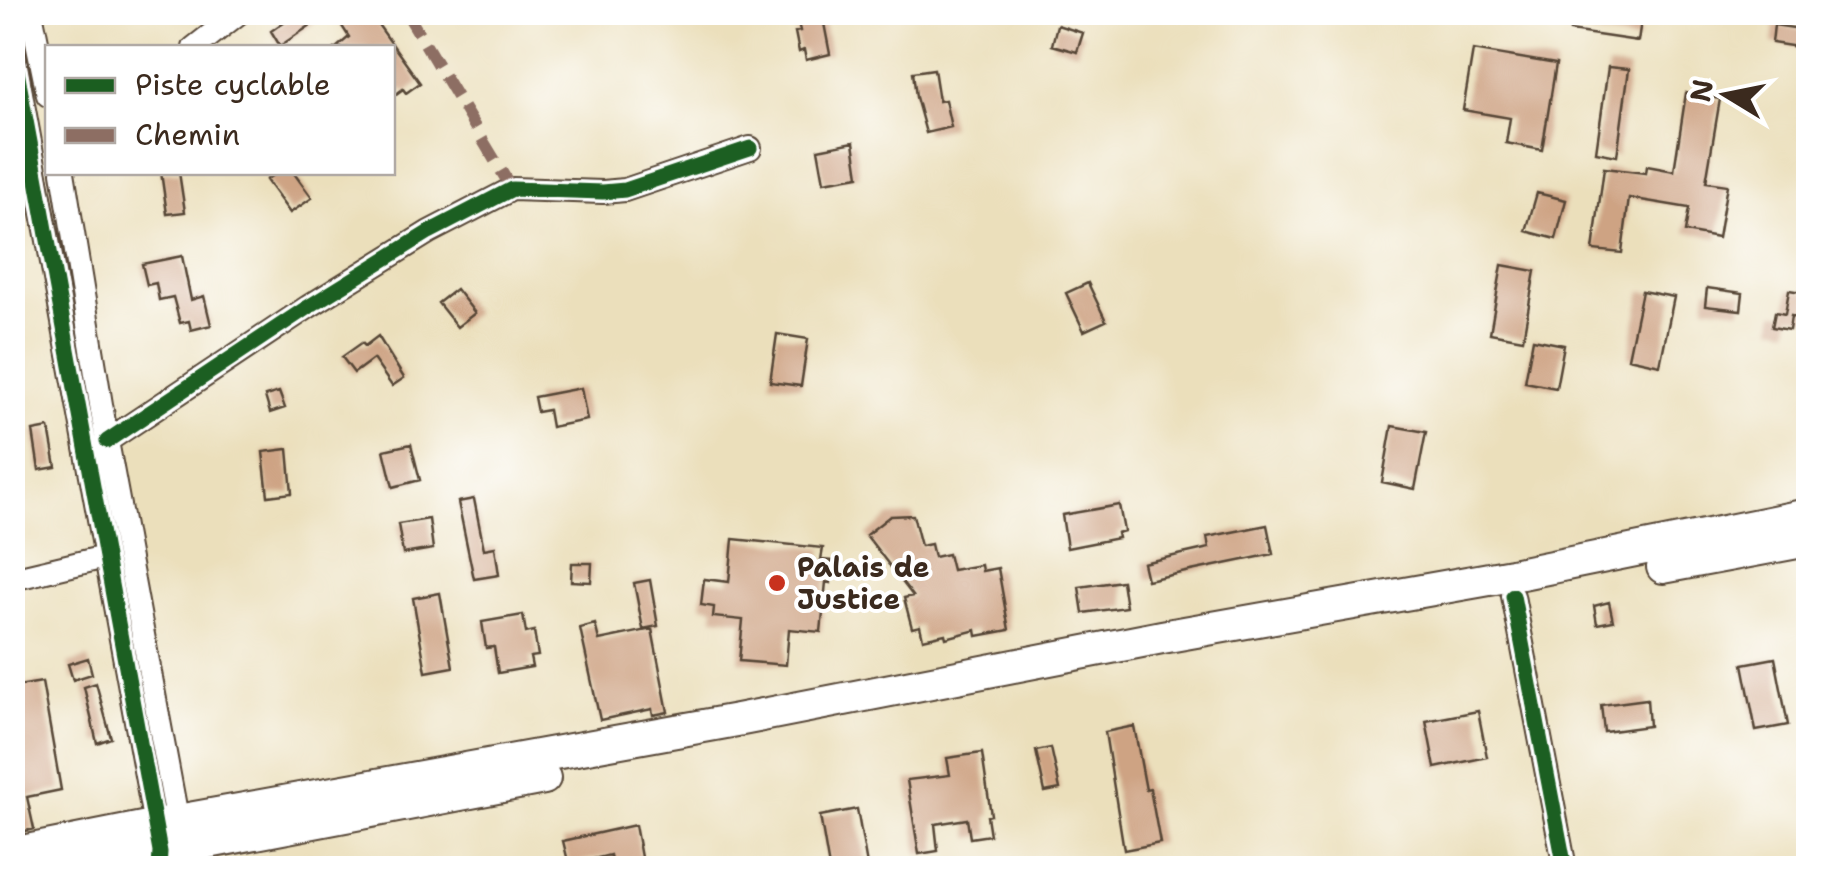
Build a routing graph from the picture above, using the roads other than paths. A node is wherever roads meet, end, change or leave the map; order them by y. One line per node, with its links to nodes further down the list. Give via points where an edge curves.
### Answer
1 (31, 12): 5 (street)
2 (240, 12): 4 (street)
3 (12, 44): 7 (street)
4 (198, 45)
5 (45, 80)
6 (750, 148): 9 (street, via 625,190 512,189 429,232)
7 (42, 166): 12 (street)
8 (63, 175): 9 (street)
9 (107, 441): 16 (street)
10 (1808, 516): 15 (highway)
11 (1808, 540): 14 (highway)
12 (105, 558): 13 (street); 16 (street)
13 (12, 579)
14 (1514, 596): 15 (highway); 19 (street)
15 (1164, 647): 16 (highway)
16 (167, 847): 17 (highway); 18 (highway)
17 (12, 854)
18 (72, 868)
19 (1565, 868)

